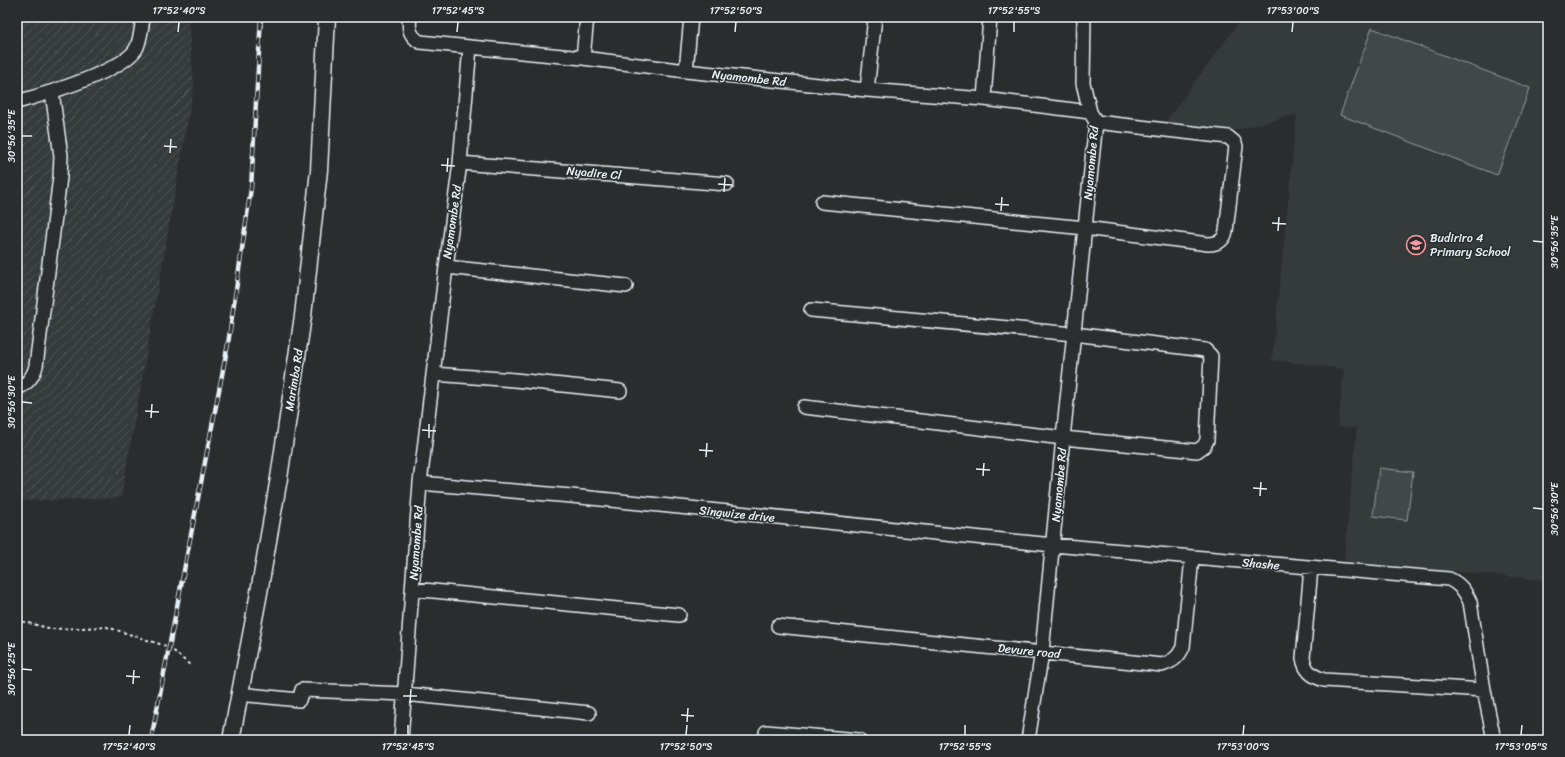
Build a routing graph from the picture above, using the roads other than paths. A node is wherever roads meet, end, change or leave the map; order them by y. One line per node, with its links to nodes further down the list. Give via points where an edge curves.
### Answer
1 (143, 17): 13 (street, via 136,48 126,59 94,76)
2 (327, 17): 39 (street, Marimba Rd, via 319,170 303,316 279,478)
3 (410, 17): 9 (street, via 410,31 420,42)
4 (587, 17): 10 (street)
5 (691, 17): 11 (street)
6 (875, 17): 12 (street)
7 (990, 17): 14 (street)
8 (1084, 17): 16 (street, via 1083,82)
9 (470, 47): 10 (street, Nyamombe Rd); 17 (street, Nyamombe Rd)
10 (583, 58): 11 (street, Nyamombe Rd)
11 (686, 72): 12 (street, Nyamombe Rd)
12 (867, 90): 14 (street, Nyamombe Rd)
13 (52, 92): 15 (street); 26 (street, via 61,156 60,177 36,366 33,376)
14 (984, 99): 16 (street, Nyamombe Rd)
15 (17, 102)
16 (1093, 117): 20 (street, Nyamombe Rd); 20 (street, via 1228,137 1236,146 1225,237 1222,241 1208,244)
17 (460, 163): 18 (street, Nyadire Cl); 21 (street, Nyamombe Rd)
18 (727, 184)
19 (822, 202): 20 (street)
20 (1084, 228): 24 (street, Nyamombe Rd)
21 (446, 267): 22 (street); 25 (street, Nyamombe Rd)
22 (626, 286)
23 (811, 310): 24 (street)
24 (1074, 334): 29 (street, Nyamombe Rd); 29 (street, via 1206,350 1211,356 1207,440 1197,451)
25 (434, 374): 27 (street); 30 (street, Nyamombe Rd)
26 (17, 388)
27 (620, 391)
28 (804, 407): 29 (street)
29 (1063, 438): 31 (street, Nyamombe Rd)
30 (420, 483): 31 (street, Singwize drive); 34 (street, Nyamombe Rd)
31 (1054, 545): 32 (street, Shashe); 37 (street, Nyamombe Rd)
32 (1192, 558): 33 (street, Shashe); 37 (street, Devure road, via 1183,648 1173,662 1162,665)
33 (1310, 568): 38 (street, Shashe, via 1449,579 1458,583 1470,602); 38 (street, via 1303,658 1304,665 1312,674 1324,680)
34 (413, 589): 35 (street); 40 (street, Nyamombe Rd)
35 (679, 615)
36 (778, 626): 37 (street, Devure road)
37 (1042, 652): 46 (street, Nyamombe Rd)
38 (1484, 690): 47 (street)
39 (239, 694): 40 (street, via 299,700 302,690); 43 (street, Marimba Rd)
40 (405, 694): 41 (street); 44 (street, Nyamombe Rd)
41 (589, 713)
42 (766, 732): 45 (street)
43 (230, 740)
44 (401, 740)
45 (859, 740)
46 (1028, 740)
47 (1494, 740)

